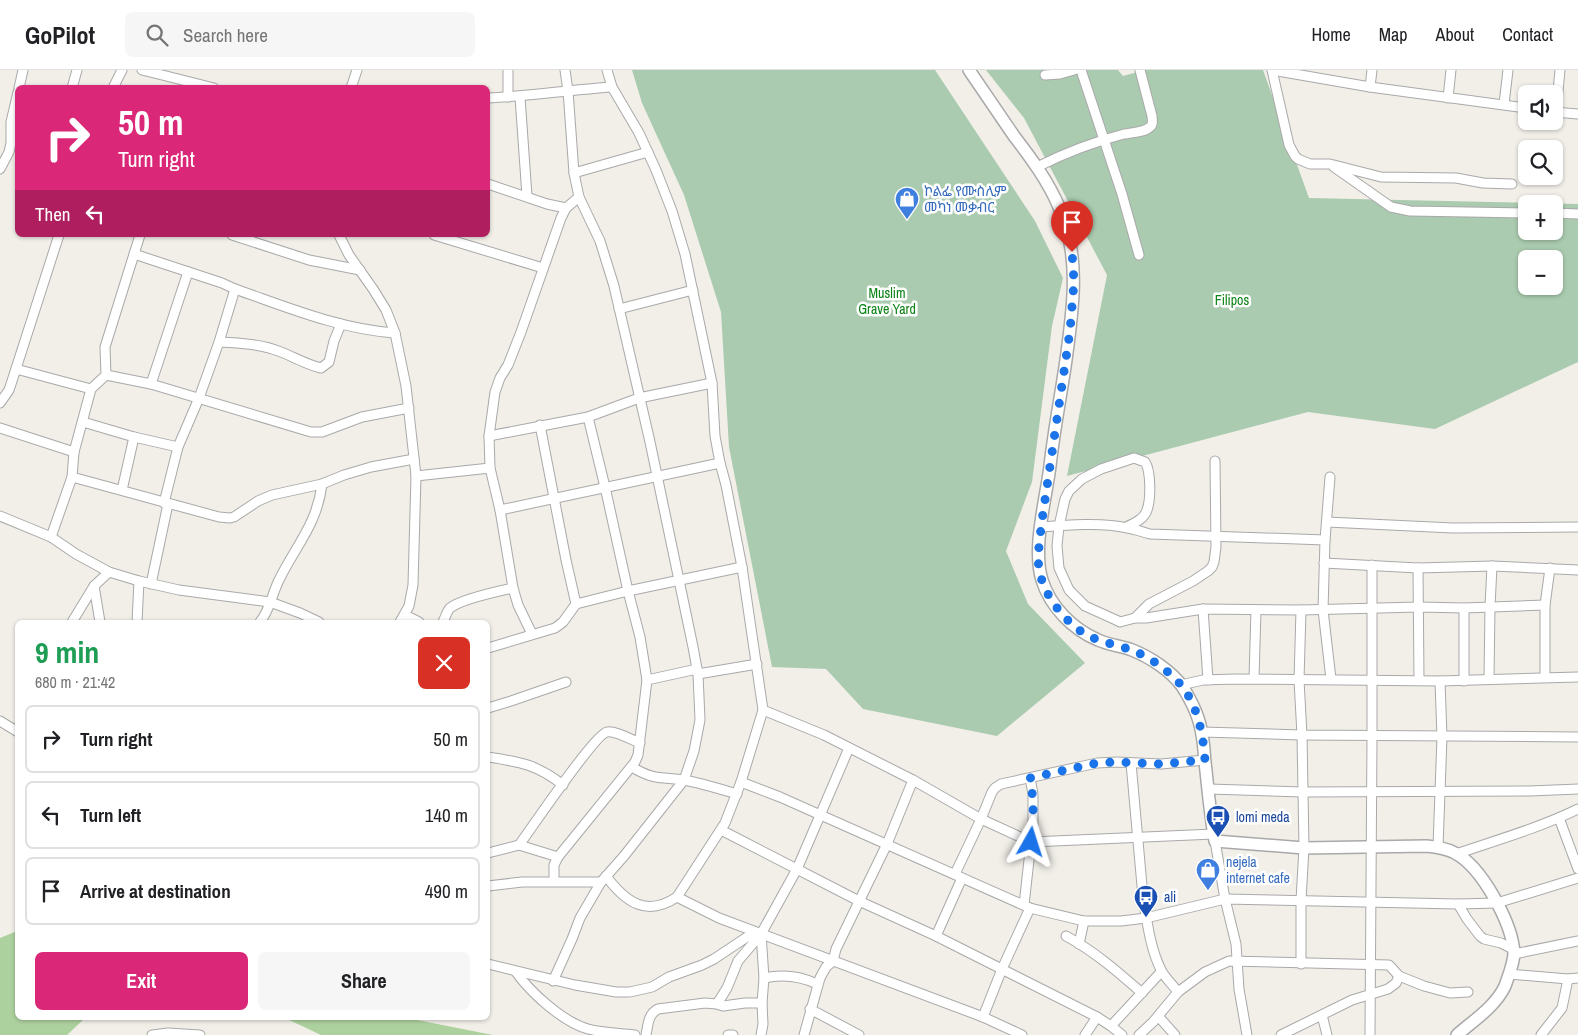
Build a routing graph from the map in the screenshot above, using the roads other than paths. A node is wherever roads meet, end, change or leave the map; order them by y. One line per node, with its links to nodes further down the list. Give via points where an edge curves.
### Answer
1 (24, 70): 20 (street)
2 (77, 70): 21 (street)
3 (122, 70): 22 (street)
4 (142, 70): 19 (street)
5 (357, 70): 23 (street)
6 (508, 70): 28 (street)
7 (565, 70): 27 (street)
8 (607, 70): 25 (street)
9 (969, 70): 41 (street)
10 (1074, 70): 18 (street)
11 (1082, 70): 37 (street)
12 (1140, 70): 37 (street, via 1152,125 1144,130)
13 (1272, 70): 26 (street); 40 (street, via 1295,156 1310,164)
14 (1372, 70): 26 (street)
15 (1451, 70): 31 (street)
16 (1508, 70): 33 (street)
17 (1560, 70): 24 (street)
18 (1046, 75)
19 (183, 84)
20 (20, 85)
21 (73, 85)
22 (114, 85)
23 (352, 85)
24 (1558, 85)
25 (612, 87): 27 (street); 39 (street)
26 (1370, 87): 31 (street)
27 (568, 91): 29 (street); 43 (street)
28 (508, 97): 29 (street); 30 (street)
29 (520, 97): 46 (street)
30 (490, 98)
31 (1448, 98): 33 (street)
32 (15, 103): 38 (street, via 10,122)
33 (1504, 104): 34 (street)
34 (1518, 107)
35 (1563, 113): 36 (street)
36 (1578, 114)
37 (1104, 139): 41 (street); 58 (street)
38 (14, 145): 42 (street)
39 (648, 152): 43 (street); 63 (street, via 679,230)
40 (1330, 164): 44 (street, via 1381,177 1456,178); 49 (street, via 1390,207 1410,211)
41 (1037, 167): 102 (street, via 1060,208 1066,226 1074,282 1070,331)
42 (0, 169)
43 (574, 172): 47 (street)
44 (1512, 184)
45 (490, 185): 46 (street)
46 (527, 196): 48 (street)
47 (580, 197): 48 (street); 64 (street, via 602,247)
48 (566, 208): 59 (street)
49 (1518, 213)
50 (1563, 213): 51 (street)
51 (1578, 214)
52 (58, 237): 68 (street)
53 (139, 237): 57 (street)
54 (238, 237): 60 (street, via 309,260)
55 (340, 237): 60 (street)
56 (441, 237): 59 (street)
57 (134, 254): 61 (street); 69 (street, via 105,347)
58 (1139, 256)
59 (543, 268): 82 (street, via 511,358 495,392)
60 (360, 270): 66 (street, via 382,302)
61 (188, 272): 62 (street); 71 (street)
62 (235, 289): 65 (street); 67 (street)
63 (693, 290): 64 (street); 70 (street)
64 (619, 308): 74 (street)
65 (341, 324): 66 (street); 67 (street, via 328,362 321,368 260,346)
66 (395, 333): 76 (street)
67 (219, 342): 73 (street)
68 (16, 370): 72 (street); 75 (street)
69 (106, 376): 71 (street); 72 (street)
70 (712, 383): 74 (street); 87 (street)
71 (151, 384): 73 (street)
72 (91, 389): 78 (street)
73 (200, 398): 76 (street, via 317,432 362,417); 83 (street)
74 (639, 398): 77 (street); 90 (street)
75 (0, 403)
76 (409, 408): 85 (street)
77 (588, 416): 79 (street); 94 (street)
78 (84, 422): 81 (street); 84 (street)
79 (540, 425): 82 (street); 96 (street)
80 (0, 428): 84 (street)
81 (134, 436): 83 (street); 95 (street)
82 (489, 436): 88 (street)
83 (178, 447): 97 (street)
84 (74, 452): 91 (street)
85 (414, 459): 89 (street); 93 (street, via 371,467)
86 (1215, 461): 105 (street)
87 (720, 463): 90 (street); 111 (street)
88 (490, 468): 89 (street); 98 (street)
89 (416, 476): 134 (street, via 412,596)
90 (656, 476): 94 (street); 116 (street)
91 (72, 477): 95 (street); 106 (street)
92 (1330, 477): 100 (street)
93 (322, 484): 97 (street, via 272,495 230,518); 122 (street, via 313,519 279,579)
94 (605, 487): 96 (street); 121 (street)
95 (122, 490): 97 (street)
96 (554, 499): 98 (street); 123 (street)
97 (166, 503): 118 (street)
98 (500, 510): 120 (street)
99 (0, 516): 106 (street)
100 (1327, 522): 104 (street, via 1453,528); 107 (street)
101 (1059, 526): 102 (street); 103 (street); 103 (street, via 1065,499 1074,486 1091,473 1134,458 1148,466 1148,509 1138,522); 133 (street, via 1059,568 1069,590 1085,606 1120,622)
102 (1041, 527): 158 (street, via 1040,571 1046,590 1060,612 1087,635 1146,657)
103 (1126, 527): 105 (street, via 1150,534)
104 (1578, 527)
105 (1216, 535): 107 (street); 133 (street, via 1214,562 1208,571 1149,604)
106 (51, 537): 115 (street)
107 (1325, 540): 108 (street)
108 (1324, 563): 109 (street); 132 (street)
109 (1372, 565): 112 (street); 128 (street)
110 (1492, 566): 112 (street); 113 (street); 126 (street)
111 (742, 567): 116 (street); 143 (street)
112 (1418, 568): 125 (street)
113 (1550, 568): 114 (street); 124 (street)
114 (1578, 570)
115 (109, 572): 117 (street); 119 (street)
116 (678, 580): 121 (street); 144 (street)
117 (139, 581): 118 (street); 137 (street)
118 (151, 584): 122 (street)
119 (94, 586): 135 (street); 136 (street)
120 (513, 588): 140 (street, via 452,607); 141 (street)
121 (628, 591): 123 (street); 149 (street)
122 (270, 602): 138 (street); 139 (street)
123 (576, 604): 141 (street, via 556,628)
124 (1545, 605): 126 (street); 145 (street)
125 (1419, 607): 128 (street); 129 (street); 152 (street)
126 (1490, 607): 129 (street); 153 (street)
127 (1203, 608): 130 (street); 133 (street); 150 (street)
128 (1371, 608): 132 (street); 157 (street)
129 (1464, 608): 155 (street)
130 (1256, 610): 131 (street); 147 (street)
131 (1301, 610): 132 (street); 151 (street)
132 (1323, 610): 148 (street)
133 (1135, 618)
134 (402, 619)
135 (73, 620)
136 (100, 620)
137 (137, 620)
138 (262, 620)
139 (315, 620)
140 (444, 620)
141 (532, 634): 142 (street)
142 (490, 647)
143 (757, 664): 144 (street); 160 (street)
144 (698, 672): 149 (street); 175 (street, via 700,720)
145 (1545, 677): 146 (street); 153 (street)
146 (1578, 677)
147 (1254, 678): 150 (street); 151 (street)
148 (1331, 679): 151 (street); 157 (street)
149 (648, 680): 168 (street)
150 (1208, 680): 158 (street)
151 (1299, 680): 164 (street)
152 (1419, 680): 154 (street); 157 (street)
153 (1489, 680): 155 (street)
154 (1440, 681): 155 (street); 166 (street)
155 (1464, 681)
156 (566, 682): 159 (street)
157 (1371, 682): 165 (street)
158 (1181, 685): 163 (street)
159 (490, 707)
160 (763, 710): 169 (street); 177 (street)
161 (0, 721): 162 (street)
162 (15, 730)
163 (1202, 732): 164 (street); 171 (street)
164 (1302, 735): 165 (street); 182 (street)
165 (1372, 736): 166 (street); 181 (street)
166 (1442, 737): 167 (street); 183 (street)
167 (1578, 737)
168 (640, 744): 173 (street); 178 (street, via 612,732 602,734)
169 (849, 748): 176 (street); 186 (street)
170 (490, 757): 178 (street, via 526,763)
171 (1205, 760): 172 (street); 179 (street)
172 (1131, 763): 174 (street, via 1097,763); 191 (street)
173 (632, 767): 175 (street, via 646,776); 200 (street)
174 (1030, 778): 188 (street, via 997,786); 192 (street, via 1034,810)
175 (684, 780): 184 (street); 205 (street)
176 (913, 780): 188 (street); 193 (street)
177 (741, 782): 184 (street); 186 (street)
178 (563, 785): 194 (street)
179 (1209, 789): 182 (street); 190 (street)
180 (1578, 789): 183 (street)
181 (1371, 791): 182 (street); 183 (street); 195 (street)
182 (1303, 792): 197 (street)
183 (1440, 792): 196 (street)
184 (737, 794): 189 (street)
185 (1578, 809): 187 (street)
186 (820, 815): 193 (street); 202 (street)
187 (1559, 818): 199 (street); 201 (street)
188 (981, 819): 192 (street); 203 (street)
189 (721, 830): 202 (street); 208 (street)
190 (1214, 838): 191 (street); 197 (street); 209 (street)
191 (1138, 839): 192 (street); 216 (street)
192 (1031, 842): 215 (street)
193 (887, 844): 203 (street); 211 (street)
194 (519, 845): 198 (street); 200 (street)
195 (1371, 847): 196 (street); 197 (street); 212 (street)
196 (1438, 847): 199 (street)
197 (1304, 848): 210 (street)
198 (490, 852)
199 (1456, 854): 213 (street, via 1472,867)
200 (558, 857): 206 (street, via 554,865)
201 (1578, 868)
202 (797, 869): 211 (street); 218 (street)
203 (958, 876): 215 (street); 219 (street)
204 (1578, 878): 213 (street)
205 (604, 879): 206 (street); 208 (street, via 629,900 644,907 659,906); 237 (street, via 580,918)
206 (554, 881): 207 (street)
207 (490, 886)
208 (678, 897): 218 (street)
209 (1226, 899): 210 (street); 216 (street); 225 (street)
210 (1301, 900): 212 (street); 226 (street)
211 (859, 901): 219 (street); 224 (street)
212 (1371, 902): 214 (street); 227 (street)
213 (1497, 903): 214 (street); 223 (street, via 1508,927)
214 (1458, 904): 223 (street, via 1480,936 1501,943)
215 (1027, 907): 217 (street); 229 (street)
216 (1146, 918): 217 (street, via 1121,922); 231 (street)
217 (1084, 921): 222 (street)
218 (761, 934): 224 (street); 234 (street); 237 (street, via 747,937 702,965 640,990 616,992); 244 (street, via 738,961)
219 (936, 936): 229 (street)
220 (1066, 936): 222 (street)
221 (1578, 941): 223 (street)
222 (1079, 944): 241 (street)
223 (1514, 952): 232 (street)
224 (833, 961): 238 (street); 247 (street)
225 (1237, 961): 226 (street); 239 (street, via 1229,960 1216,966); 265 (street, via 1238,989)
226 (1301, 964): 227 (street)
227 (1371, 964): 233 (street, via 1389,965); 242 (street)
228 (490, 965): 230 (street)
229 (1002, 969): 247 (street); 248 (street)
230 (516, 972): 237 (street); 254 (street, via 533,993 571,1021 589,1029)
231 (1161, 972): 239 (street); 241 (street)
232 (1509, 974): 236 (street); 269 (street, via 1496,1000)
233 (1399, 976): 240 (street, via 1450,993); 242 (street, via 1388,989)
234 (764, 978): 238 (street, via 798,977); 243 (street)
235 (1578, 978): 236 (street)
236 (1568, 979): 270 (street, via 1562,1008)
237 (553, 981)
238 (817, 984): 245 (street)
239 (1178, 992): 249 (street)
240 (1468, 992)
241 (1142, 993): 250 (street)
242 (1371, 995): 246 (street, via 1352,1000); 268 (street)
243 (762, 1002): 244 (street); 258 (street)
244 (717, 1004): 255 (street, via 654,1011)
245 (810, 1009): 259 (street); 260 (street)
246 (1322, 1015): 266 (street); 267 (street)
247 (983, 1016): 261 (street)
248 (1097, 1016): 250 (street); 262 (street)
249 (1158, 1016): 251 (street); 264 (street)
250 (1111, 1026): 263 (street)
251 (1142, 1034)
252 (152, 1035): 253 (street)
253 (200, 1035)
254 (635, 1035)
255 (646, 1035)
256 (728, 1035): 257 (street)
257 (733, 1035)
258 (760, 1035)
259 (804, 1035)
260 (859, 1035)
261 (1022, 1035)
262 (1085, 1035)
263 (1122, 1035)
264 (1175, 1035)
265 (1247, 1035)
266 (1281, 1035)
267 (1326, 1035)
268 (1370, 1035)
269 (1457, 1035)
270 (1541, 1035)

